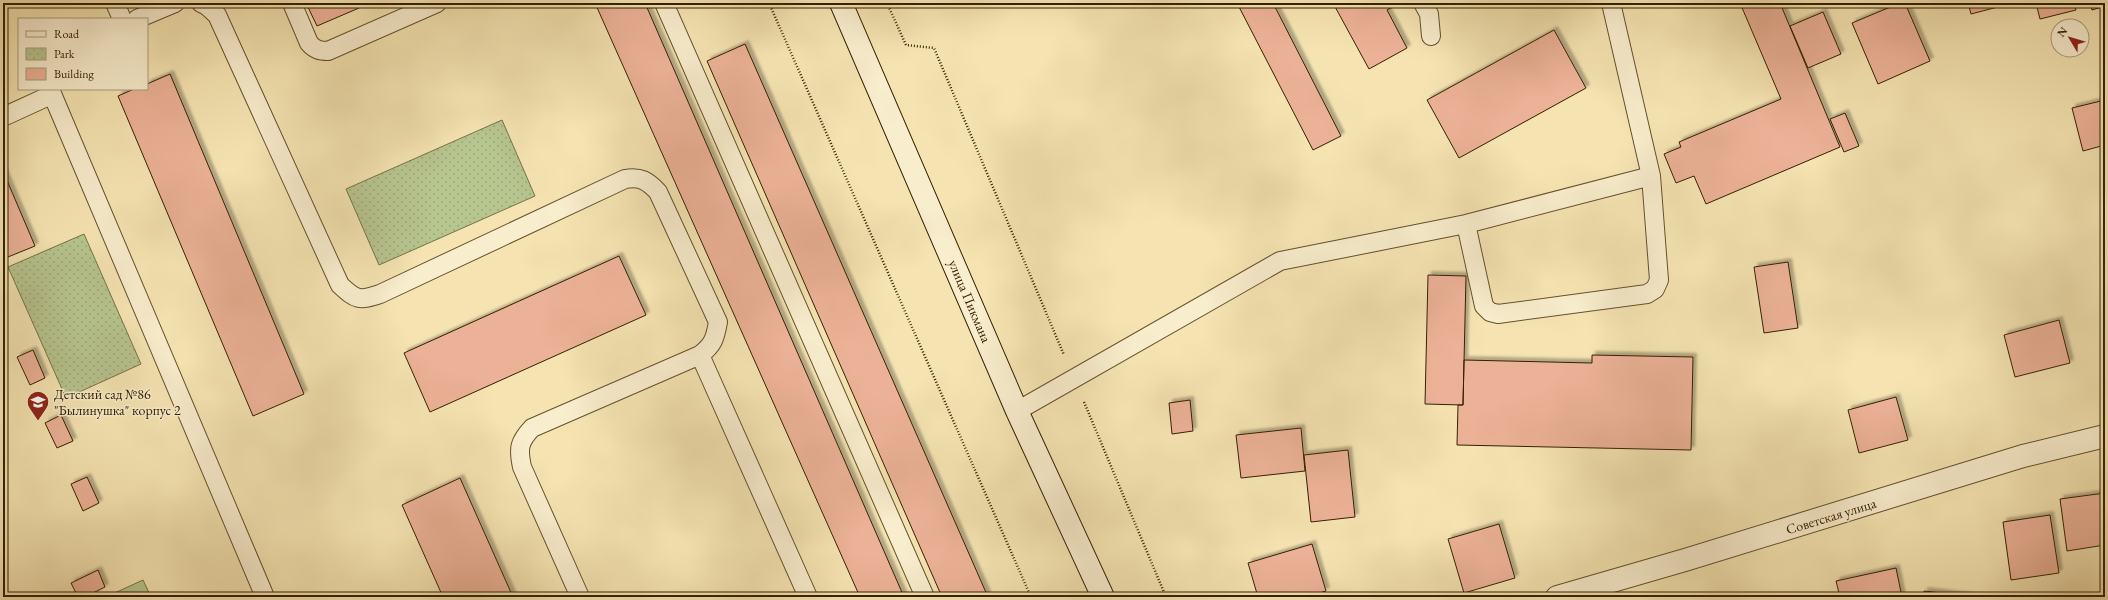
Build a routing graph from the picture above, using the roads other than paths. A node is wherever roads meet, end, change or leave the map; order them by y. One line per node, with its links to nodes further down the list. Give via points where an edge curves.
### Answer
1 (115, 3): 10 (lane)
2 (176, 3): 11 (lane)
3 (200, 3): 17 (lane, via 217,15 340,285 353,298 365,299 380,294 625,179 636,177 650,183 658,192 718,322 716,337 710,347)
4 (292, 3): 5 (lane, via 313,48 328,51)
5 (437, 3)
6 (664, 3): 23 (lane)
7 (841, 3): 18 (street, улица Пикмана)
8 (1423, 3): 12 (lane, via 1430,14)
9 (1610, 3): 15 (lane)
10 (122, 18)
11 (139, 18)
12 (1431, 36)
13 (50, 92): 14 (lane); 20 (lane)
14 (3, 117)
15 (1651, 176): 16 (lane); 16 (lane, via 1659,280 1655,289 1647,294 1498,314 1490,312 1484,306)
16 (1466, 224): 18 (lane, via 1280,261)
17 (700, 355): 21 (lane, via 532,428 522,438 519,452 522,467); 22 (lane)
18 (1017, 411): 24 (street, улица Пикмана)
19 (2105, 436): 25 (street, Советская улица, via 2023,456)
20 (265, 597)
21 (580, 597)
22 (808, 597)
23 (925, 597)
24 (1103, 597)
25 (1557, 597)

